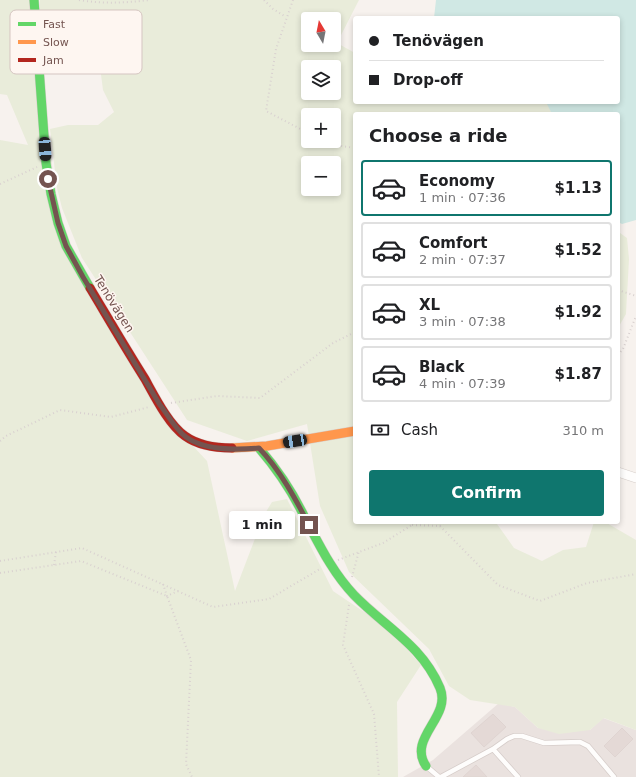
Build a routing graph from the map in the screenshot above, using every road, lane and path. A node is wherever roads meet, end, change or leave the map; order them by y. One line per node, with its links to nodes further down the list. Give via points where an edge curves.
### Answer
1 (34, 0): 6 (street, Tenövägen)
2 (79, 0): 3 (path, via 114,4)
3 (149, 0)
4 (264, 0): 7 (path, via 272,9)
5 (293, 0): 7 (path)
6 (35, 10)
7 (286, 17): 9 (path, via 276,48 266,111)
8 (39, 74): 12 (street, Tenövägen)
9 (301, 129)
10 (341, 146): 11 (path)
11 (353, 148)
12 (46, 163): 13 (path); 19 (street, Tenövägen, via 51,194 66,246)
13 (0, 184)
14 (620, 291): 15 (path)
15 (636, 296)
16 (636, 316): 18 (path)
17 (353, 333): 19 (path, via 333,343 260,398 217,396)
18 (620, 353)
19 (160, 405): 21 (path, via 111,417 60,410 6,436); 22 (street, Tenövägen, via 186,437 216,448)
20 (353, 432): 22 (street, Tenövägen)
21 (0, 442)
22 (259, 448): 31 (street, via 296,499)
23 (620, 473): 24 (street)
24 (636, 478)
25 (442, 524): 27 (path)
26 (412, 525): 27 (path); 28 (path, via 383,542)
27 (440, 526): 34 (path, via 498,585 540,601 587,583)
28 (359, 551): 31 (path); 35 (path)
29 (56, 552): 30 (path); 32 (path); 36 (path, via 82,548)
30 (0, 561)
31 (330, 563): 37 (path, via 269,599 213,607); 38 (street, via 340,581)
32 (54, 565): 33 (path); 39 (path, via 81,561)
33 (0, 573)
34 (636, 574)
35 (352, 578)
36 (163, 584): 37 (path); 39 (path)
37 (178, 591): 39 (path)
38 (351, 593): 41 (street, via 412,645 436,675 442,693 441,708 423,742 420,754); 43 (path, via 343,645 374,714)
39 (167, 596): 42 (path, via 191,660 186,764)
40 (493, 750): 44 (lane); 45 (lane); 46 (lane, via 514,736 544,743 580,742 588,746)
41 (426, 766): 44 (lane)
42 (192, 777)
43 (379, 777)
44 (440, 777)
45 (518, 777)
46 (614, 777)

